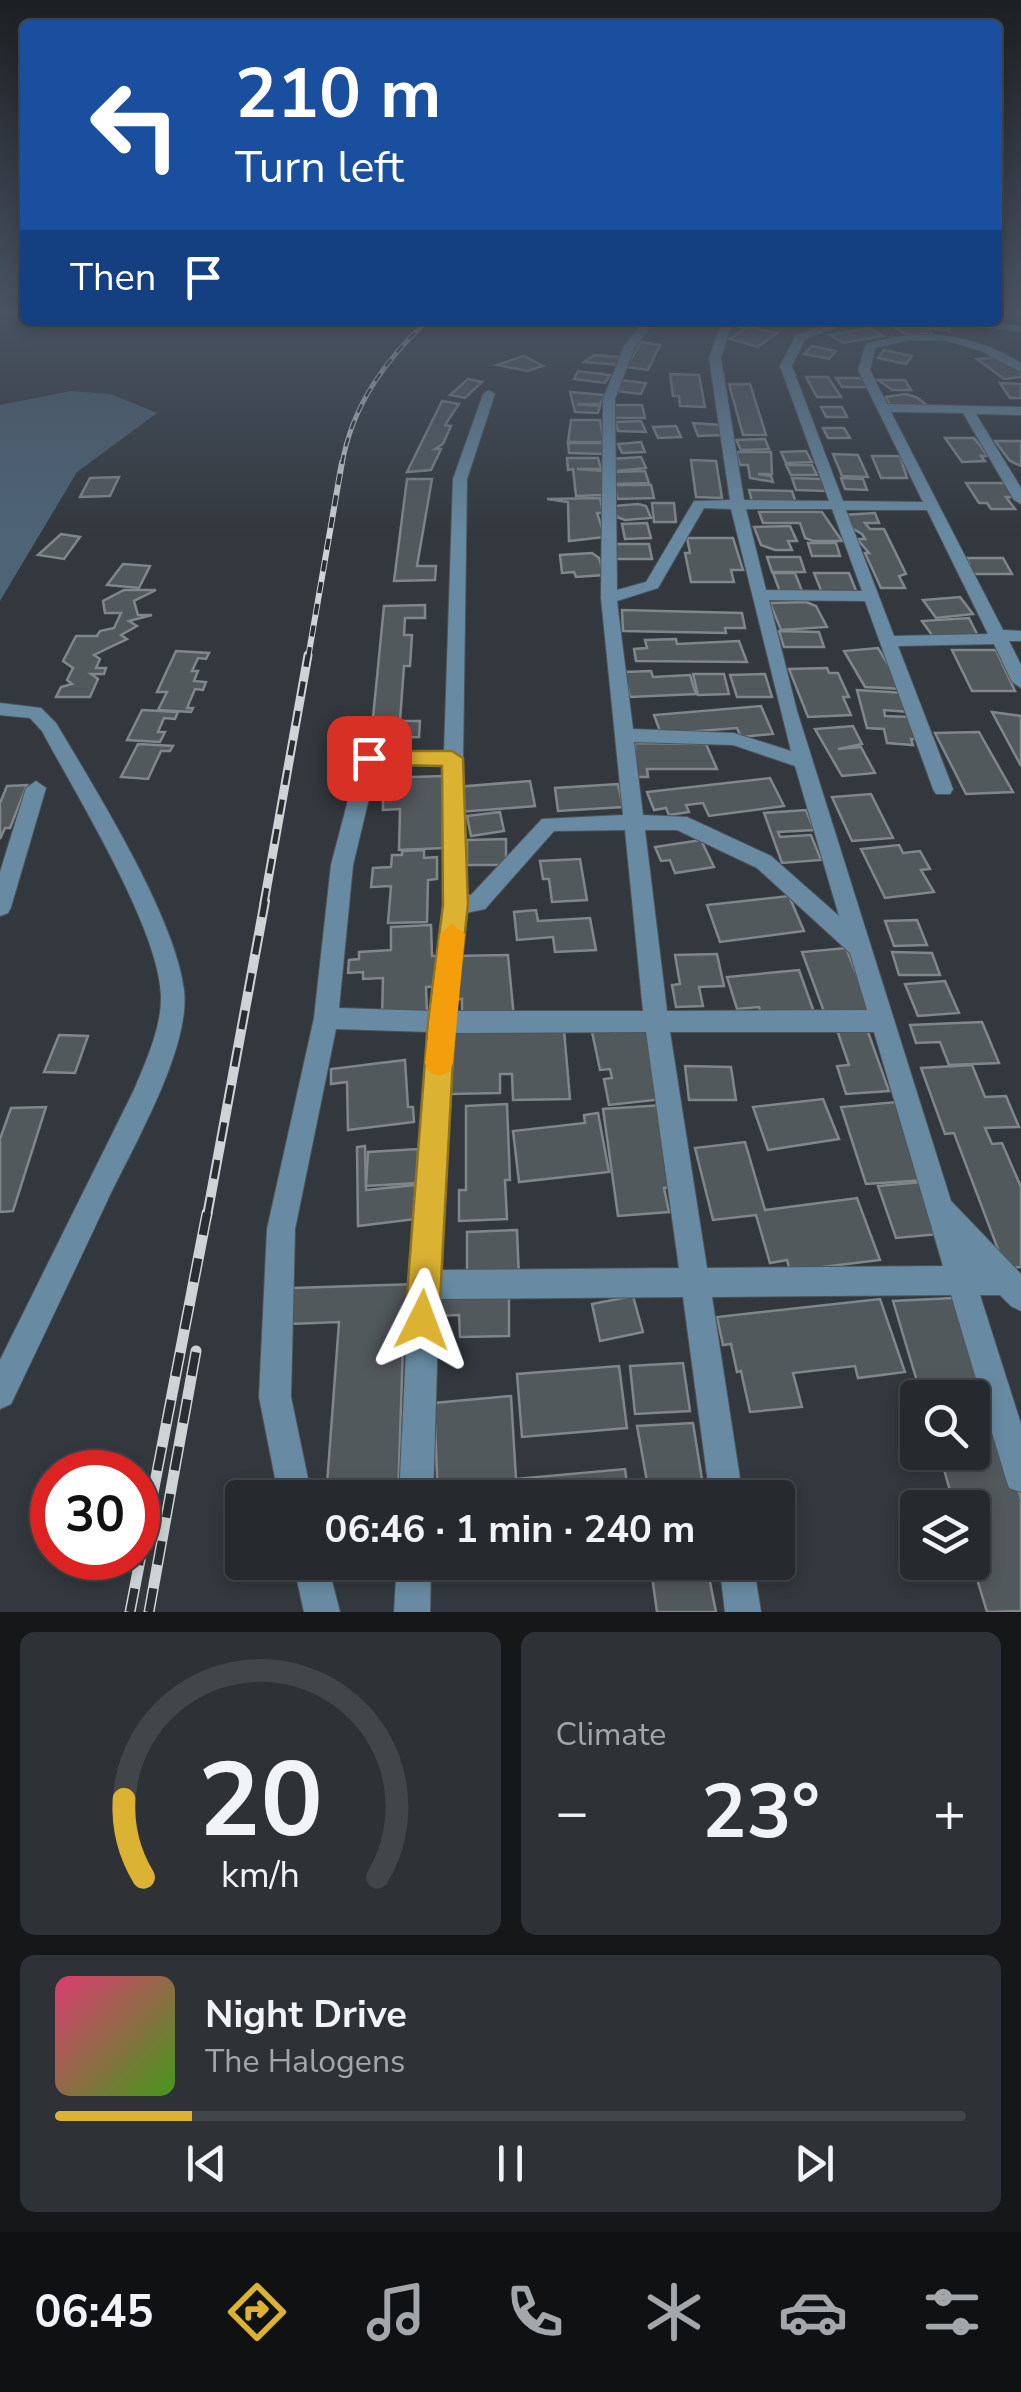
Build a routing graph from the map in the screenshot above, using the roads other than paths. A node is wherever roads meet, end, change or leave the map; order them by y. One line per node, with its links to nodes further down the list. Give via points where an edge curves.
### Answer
1 (615, 386): 15 (street)
2 (719, 386): 10 (street)
3 (793, 386): 11 (street)
4 (873, 386): 6 (street)
5 (488, 394): 22 (street, via 460,479)
6 (884, 408): 7 (street); 12 (street)
7 (967, 410): 8 (street); 9 (street)
8 (1021, 411)
9 (1021, 500)
10 (736, 502): 11 (street); 13 (street); 15 (street, via 698,504 652,586)
11 (837, 504): 12 (street); 14 (street)
12 (932, 506): 17 (street)
13 (760, 595): 14 (street); 23 (street)
14 (872, 596): 18 (street)
15 (609, 598): 21 (street)
16 (1021, 636): 17 (street)
17 (997, 637): 18 (street); 19 (street)
18 (889, 641): 25 (street)
19 (1021, 682)
20 (1, 712): 39 (street, via 35,712 49,727 144,910 173,995 129,1128)
21 (622, 735): 23 (street, via 734,739); 26 (street)
22 (452, 758): 27 (street); 30 (street, via 369,758 342,865)
23 (803, 762): 29 (street)
24 (36, 788): 28 (street)
25 (943, 789)
26 (632, 819): 27 (street, via 549,824 477,903); 29 (street, via 680,822 764,862); 31 (street)
27 (456, 905): 33 (street)
28 (0, 907)
29 (862, 950): 32 (street)
30 (326, 1018): 33 (street); 41 (street, via 280,1230 275,1397)
31 (656, 1018): 32 (street); 33 (street); 37 (street)
32 (883, 1020): 34 (street)
33 (442, 1022): 36 (street)
34 (941, 1207): 35 (street); 38 (street)
35 (962, 1279): 37 (street); 38 (street); 40 (street)
36 (424, 1285): 37 (street); 42 (street)
37 (697, 1285): 43 (street)
38 (1012, 1288)
39 (4, 1378)
40 (1021, 1476)
41 (292, 1480)
42 (417, 1480)
43 (724, 1480)
44 (314, 1580): 47 (street)
45 (413, 1580): 48 (street)
46 (739, 1580): 49 (street)
47 (322, 1612)
48 (412, 1612)
49 (744, 1612)

